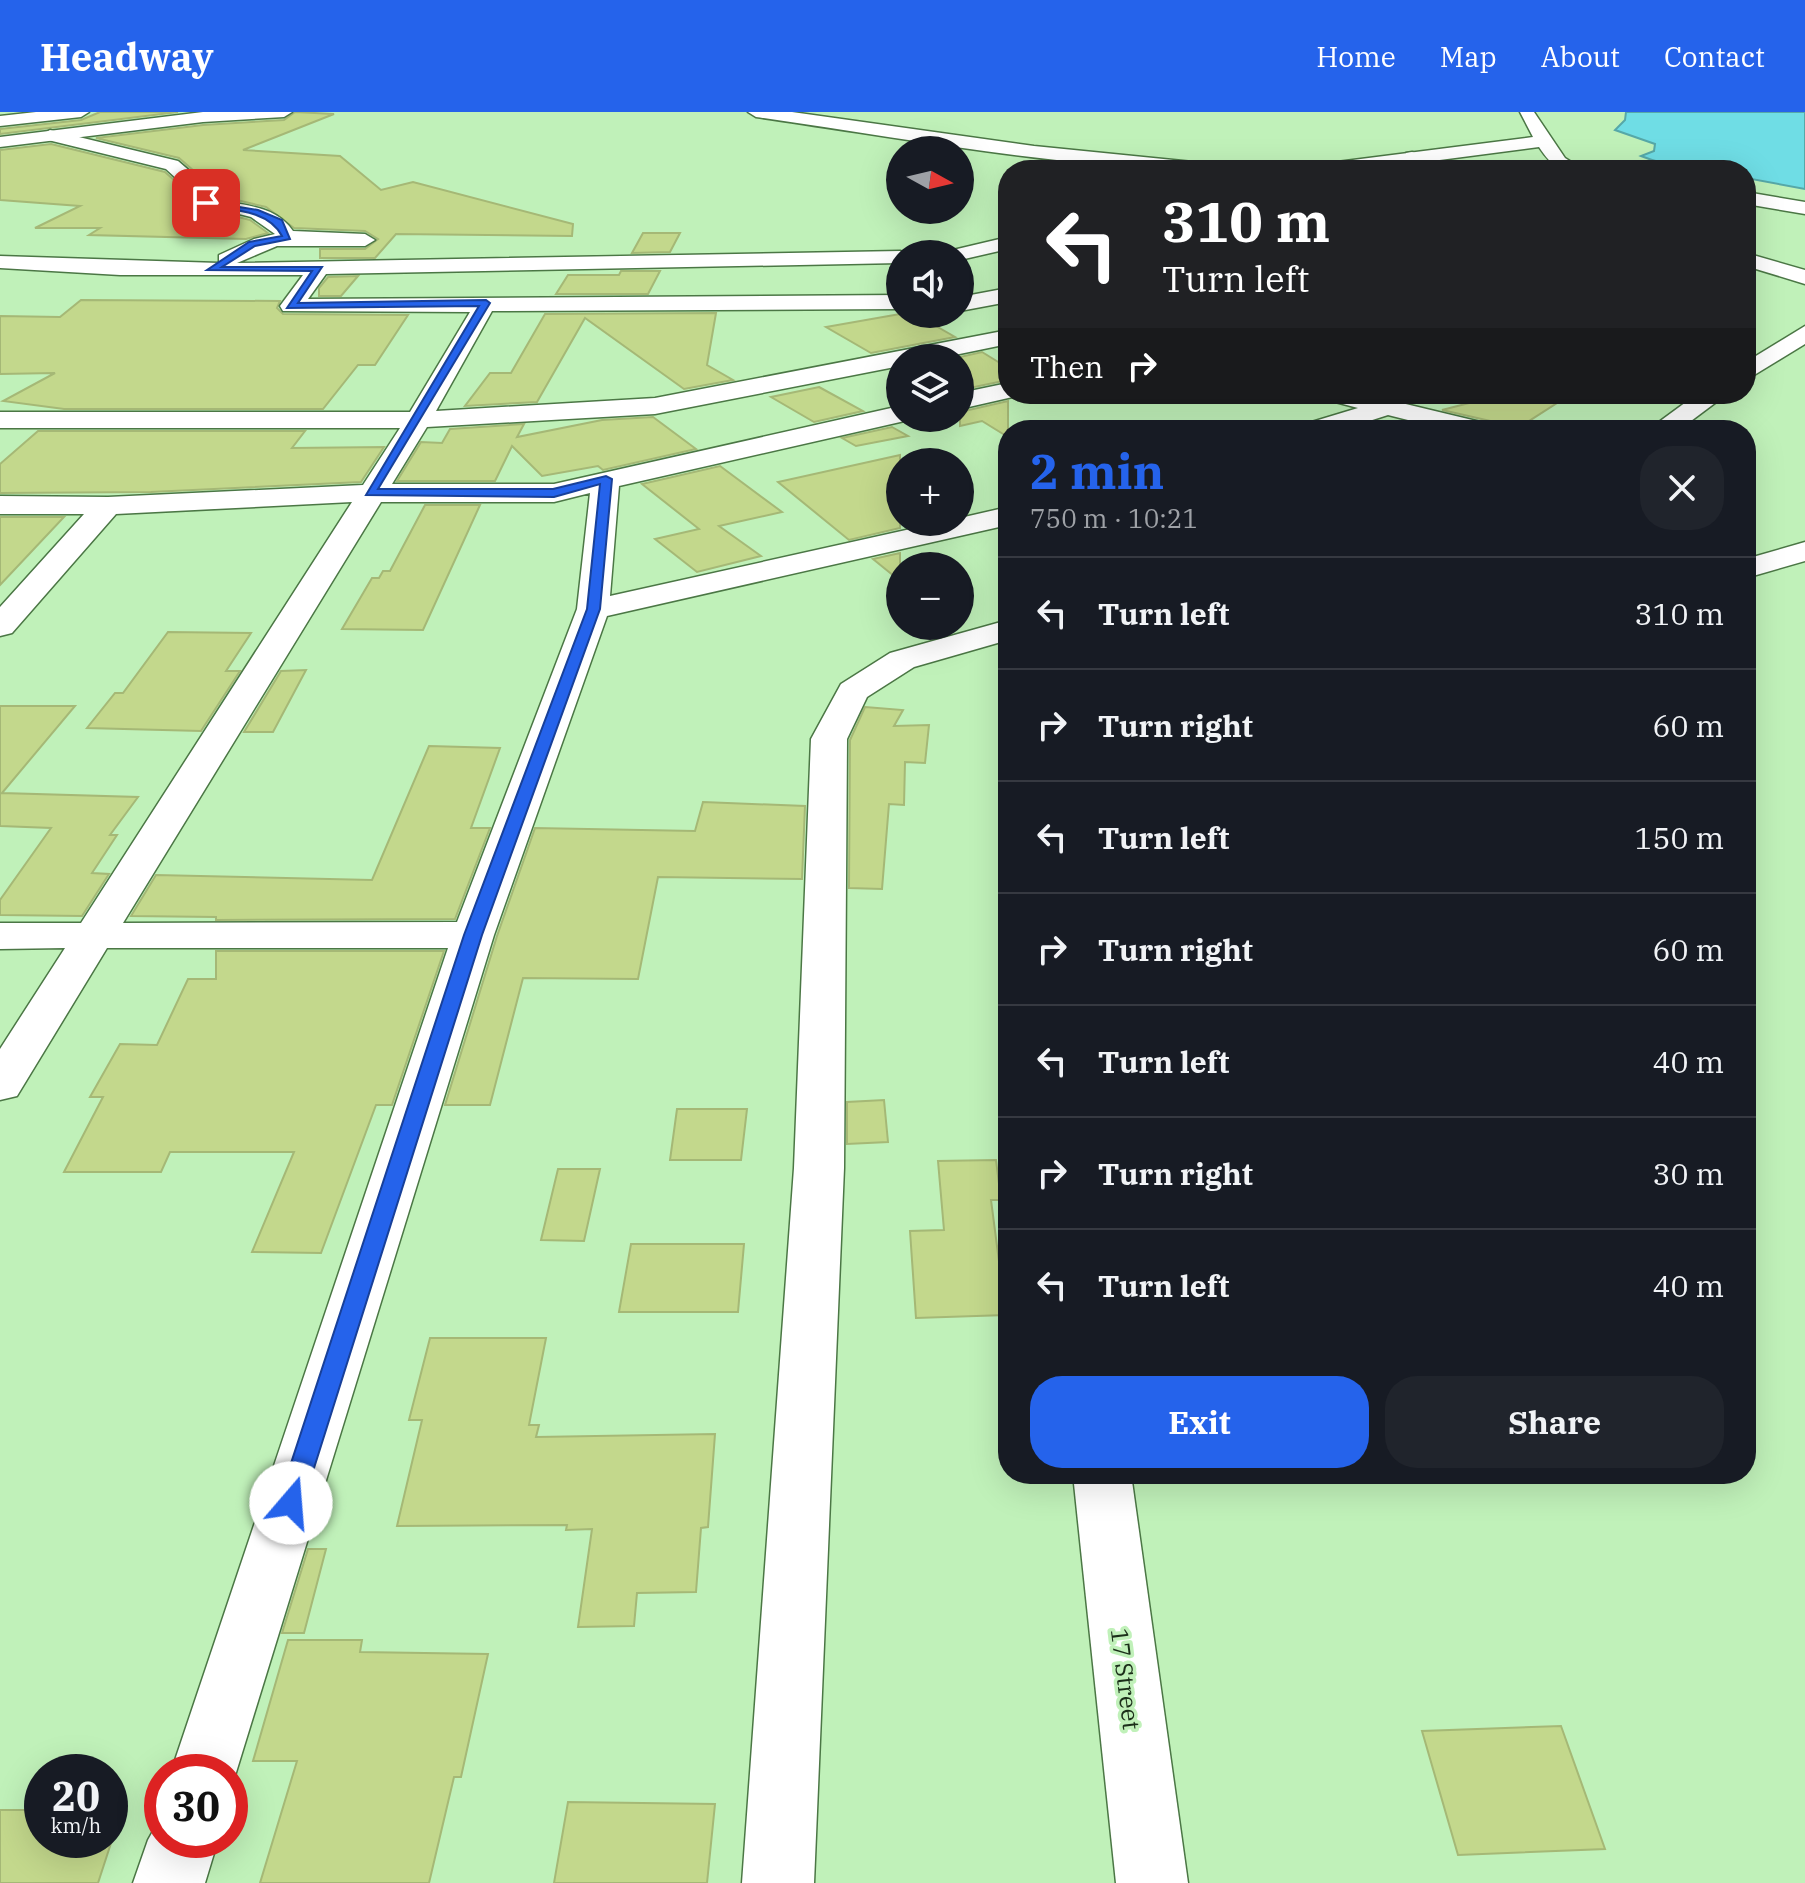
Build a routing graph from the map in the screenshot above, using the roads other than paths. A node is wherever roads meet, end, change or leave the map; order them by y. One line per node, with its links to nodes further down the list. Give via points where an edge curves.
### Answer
1 (81, 112): 6 (street)
2 (284, 112): 6 (street)
3 (756, 112): 10 (street)
4 (1526, 112): 7 (street)
5 (0, 121): 6 (street)
6 (45, 121): 8 (street); 16 (street, via 172,165 200,190 195,197 258,212 279,222)
7 (1542, 141): 9 (street); 13 (street)
8 (0, 142)
9 (1412, 157): 11 (street); 12 (street)
10 (1115, 160)
11 (1393, 160)
12 (1421, 160)
13 (1556, 160)
14 (1756, 200): 15 (street)
15 (1805, 208)
16 (287, 237): 17 (street); 26 (street, via 252,243)
17 (393, 241)
18 (549, 242): 19 (street)
19 (737, 243)
20 (998, 245): 21 (street)
21 (974, 251)
22 (886, 257): 25 (street)
23 (0, 262): 26 (street)
24 (1756, 262): 27 (street)
25 (319, 269): 26 (street); 31 (street, via 291,306)
26 (212, 270)
27 (1805, 277)
28 (998, 297): 29 (street)
29 (974, 301)
30 (886, 302): 31 (street)
31 (486, 303): 45 (street)
32 (1805, 333): 36 (street)
33 (998, 339): 34 (street)
34 (973, 344)
35 (886, 361): 45 (street, via 655,406)
36 (1756, 366)
37 (998, 393): 38 (street)
38 (974, 398)
39 (1375, 404): 42 (street)
40 (1393, 404): 42 (street)
41 (1699, 404): 48 (street)
42 (1387, 407): 46 (street); 47 (street)
43 (886, 417): 49 (street)
44 (0, 420): 45 (street)
45 (418, 420): 50 (street)
46 (1346, 420)
47 (1440, 420)
48 (1676, 420)
49 (606, 479): 50 (street, via 554,493); 56 (street)
50 (370, 493): 52 (street); 59 (street)
51 (0, 505): 52 (street)
52 (108, 506): 57 (street)
53 (998, 518): 56 (street)
54 (1805, 551): 55 (street)
55 (1756, 566)
56 (593, 609): 60 (street)
57 (0, 626)
58 (998, 633): 67 (street, via 902,660 853,691 829,739 819,1168)
59 (95, 933): 60 (street); 61 (street); 62 (street)
60 (473, 935): 64 (street)
61 (0, 936)
62 (0, 1085)
63 (1103, 1484): 68 (street, 17 Street)
64 (211, 1754)
65 (177, 1858): 66 (street)
66 (169, 1883)
67 (778, 1883)
68 (1152, 1883)

